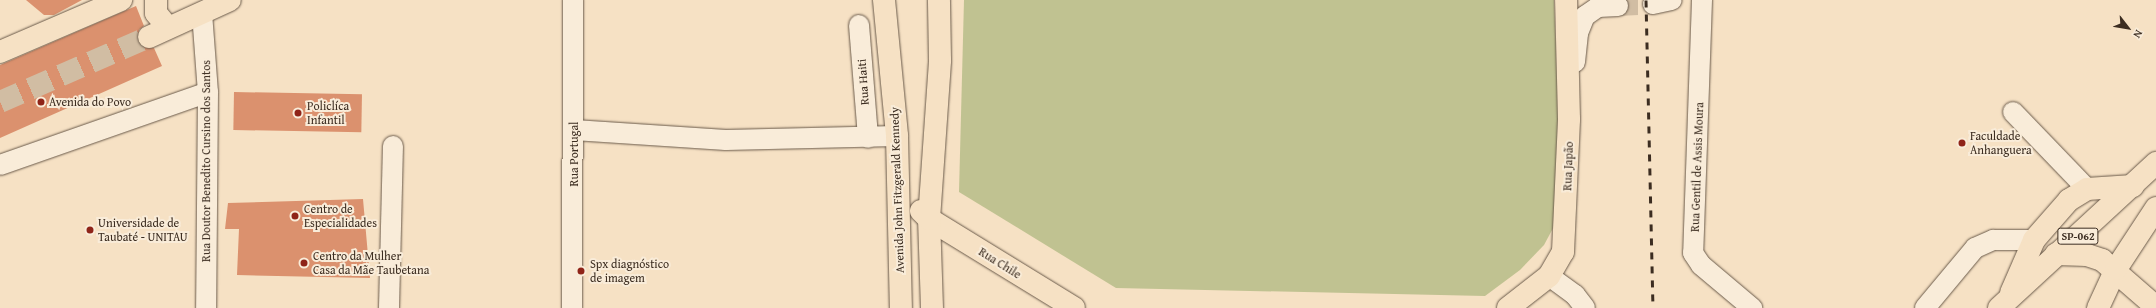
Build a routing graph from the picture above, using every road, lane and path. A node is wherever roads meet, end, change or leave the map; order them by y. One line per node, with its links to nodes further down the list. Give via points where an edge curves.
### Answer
1 (121, 0): 16 (main road)
2 (156, 0): 14 (main road, via 156,13)
3 (230, 0): 12 (main road)
4 (573, 0): 20 (street, Rua Portugal)
5 (939, 0): 29 (main road, via 940,60)
6 (1566, 0): 19 (main road, Rua Japão)
7 (1672, 0): 10 (street)
8 (1702, 0): 35 (street, Rua Gentil de Assis Moura, via 1693,253 1701,265)
9 (881, 3): 22 (main road, Avenida John Fitzgerald Kennedy)
10 (1653, 4)
11 (1618, 6): 19 (street, via 1598,7 1585,16 1578,33)
12 (202, 14): 14 (main road); 17 (street, Rua Doutor Benedito Cursino dos Santos)
13 (859, 25): 21 (street, Rua Haiti)
14 (168, 28): 15 (main road)
15 (149, 37)
16 (0, 52)
17 (208, 92): 25 (street); 37 (street, Rua Doutor Benedito Cursino dos Santos)
18 (2013, 112): 27 (street)
19 (1569, 119): 33 (main road, Rua Japão, via 1566,229 1562,252)
20 (574, 130): 21 (street, via 726,140); 39 (street, Rua Portugal)
21 (868, 138): 22 (street)
22 (897, 145): 29 (main road, via 912,196); 40 (main road, Avenida John Fitzgerald Kennedy)
23 (393, 146): 38 (street)
24 (2156, 163): 26 (main road, SP-062)
25 (0, 165)
26 (2133, 186): 27 (main road, SP-062); 31 (main road, SP-062)
27 (2087, 189): 30 (main road, SP-062, via 2069,200)
28 (2156, 208): 32 (main road)
29 (929, 219): 41 (main road); 42 (main road, Rua Chile)
30 (2034, 240): 34 (main road, SP-062); 45 (street, via 1993,240 1975,248)
31 (2056, 254): 32 (main road, SP-062, via 2087,255); 34 (main road, SP-062)
32 (2116, 269): 36 (main road); 46 (main road)
33 (1549, 276): 43 (main road, Rua Japão); 44 (street, via 1575,294)
34 (2005, 301)
35 (1742, 305)
36 (2156, 307)
37 (206, 308)
38 (389, 308)
39 (572, 308)
40 (901, 308)
41 (932, 308)
42 (1074, 308)
43 (1508, 308)
44 (1585, 308)
45 (1925, 308)
46 (2098, 308)

